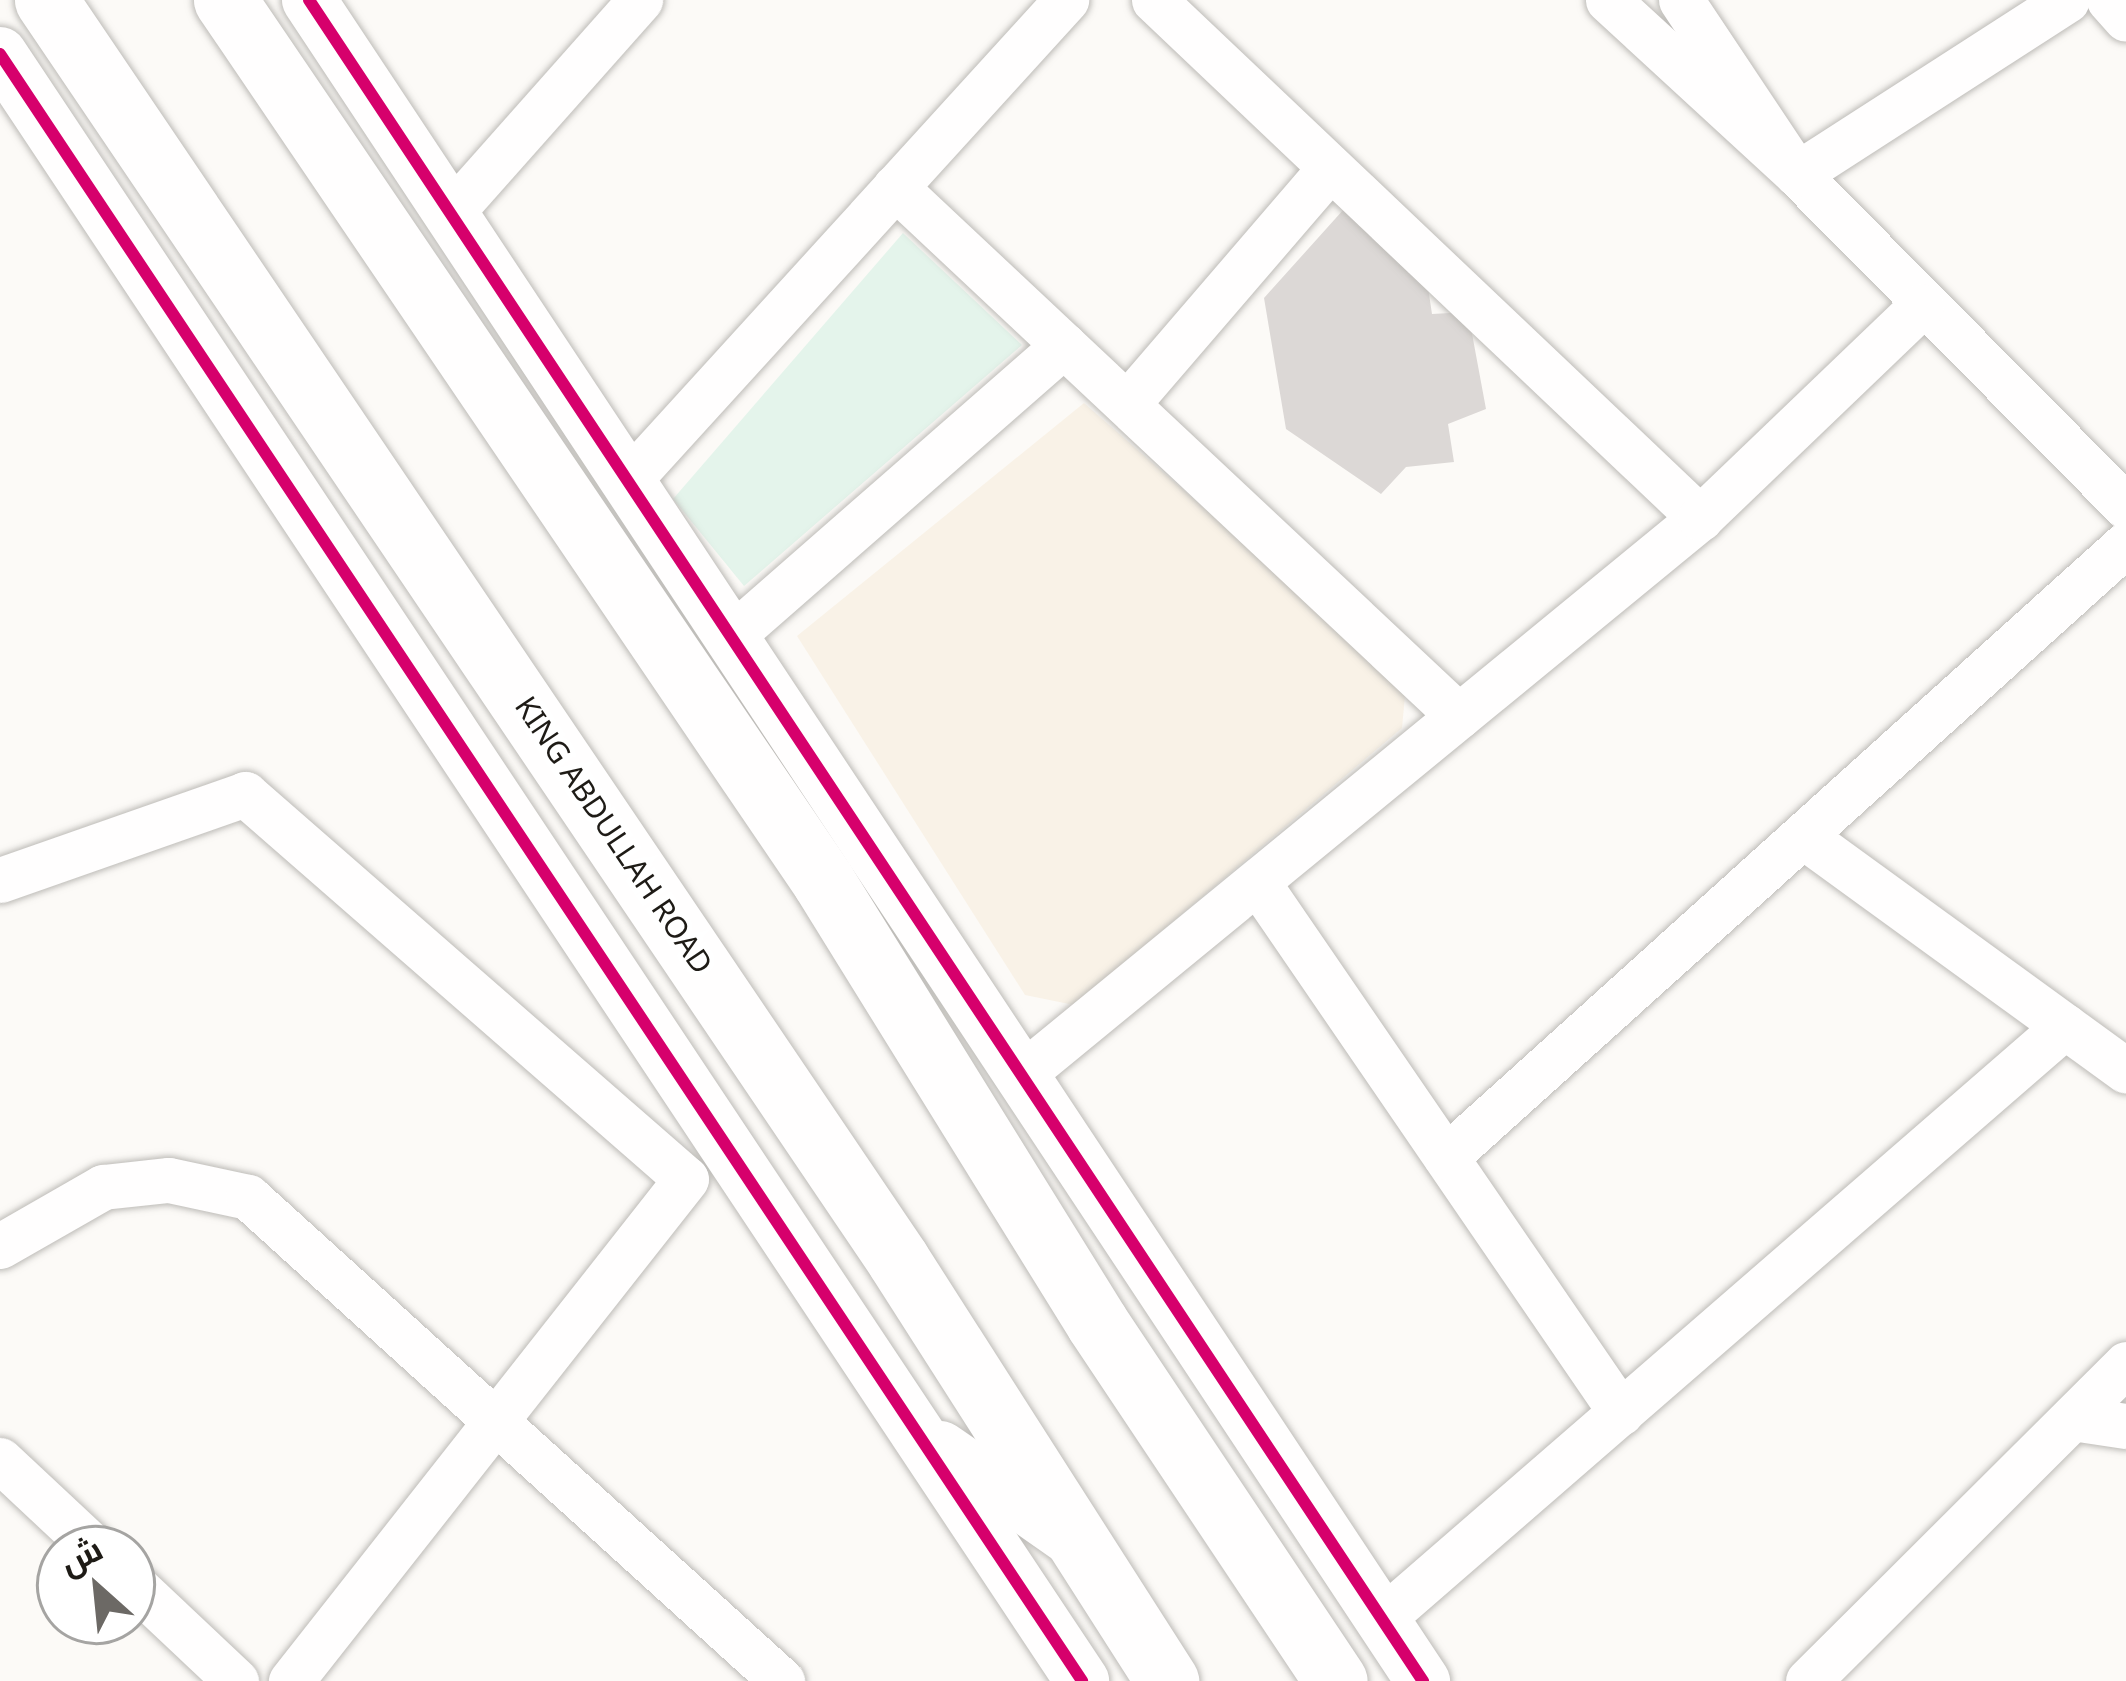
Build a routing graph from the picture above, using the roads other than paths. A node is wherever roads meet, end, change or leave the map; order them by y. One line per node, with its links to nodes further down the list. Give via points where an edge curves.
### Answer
1 (46, 0): 27 (main road, KING ABDULLAH ROAD)
2 (225, 0): 13 (main road)
3 (309, 0): 14 (street)
4 (640, 0): 18 (street)
5 (1066, 0): 17 (street)
6 (1154, 0): 15 (street)
7 (1608, 0): 16 (street)
8 (1681, 0): 16 (street)
9 (2067, 0): 16 (street)
10 (2109, 0): 11 (street)
11 (2126, 19)
12 (0, 55): 29 (street)
13 (281, 87): 14 (street); 39 (main road, via 823,881)
14 (413, 159): 18 (street)
15 (1330, 167): 21 (street); 24 (street)
16 (1797, 174): 19 (street)
17 (895, 187): 20 (street); 22 (street)
18 (449, 215): 22 (street)
19 (1921, 306): 23 (street); 24 (street)
20 (1064, 345): 21 (street); 26 (street)
21 (1127, 404): 28 (street)
22 (628, 481): 26 (street)
23 (2126, 507)
24 (1700, 518): 28 (street)
25 (2126, 544): 30 (street)
26 (735, 634): 34 (street)
27 (488, 646): 29 (street); 48 (main road, KING ABDULLAH ROAD)
28 (1460, 716): 32 (street)
29 (518, 825): 45 (street)
30 (1803, 836): 33 (street); 37 (street)
31 (0, 880): 42 (street, via 245,794 686,1180)
32 (1258, 883): 34 (street); 37 (street)
33 (2065, 1026): 35 (street); 41 (street)
34 (1026, 1071): 36 (street)
35 (2126, 1071)
36 (1069, 1142): 39 (street); 50 (street)
37 (1446, 1157): 41 (street)
38 (0, 1246): 42 (street, via 103,1187 169,1180 248,1197)
39 (1097, 1323): 56 (main road)
40 (2126, 1364): 43 (street)
41 (1621, 1413): 50 (street)
42 (500, 1416): 52 (street); 53 (street)
43 (2074, 1418): 44 (street); 58 (street)
44 (2126, 1426)
45 (919, 1432): 48 (street); 54 (street)
46 (0, 1460): 47 (street)
47 (69, 1525)
48 (1081, 1546): 55 (main road, KING ABDULLAH ROAD)
49 (156, 1606): 51 (street)
50 (1383, 1618): 57 (street)
51 (236, 1681)
52 (291, 1681)
53 (782, 1681)
54 (1082, 1681)
55 (1167, 1681)
56 (1336, 1681)
57 (1424, 1681)
58 (1808, 1681)

